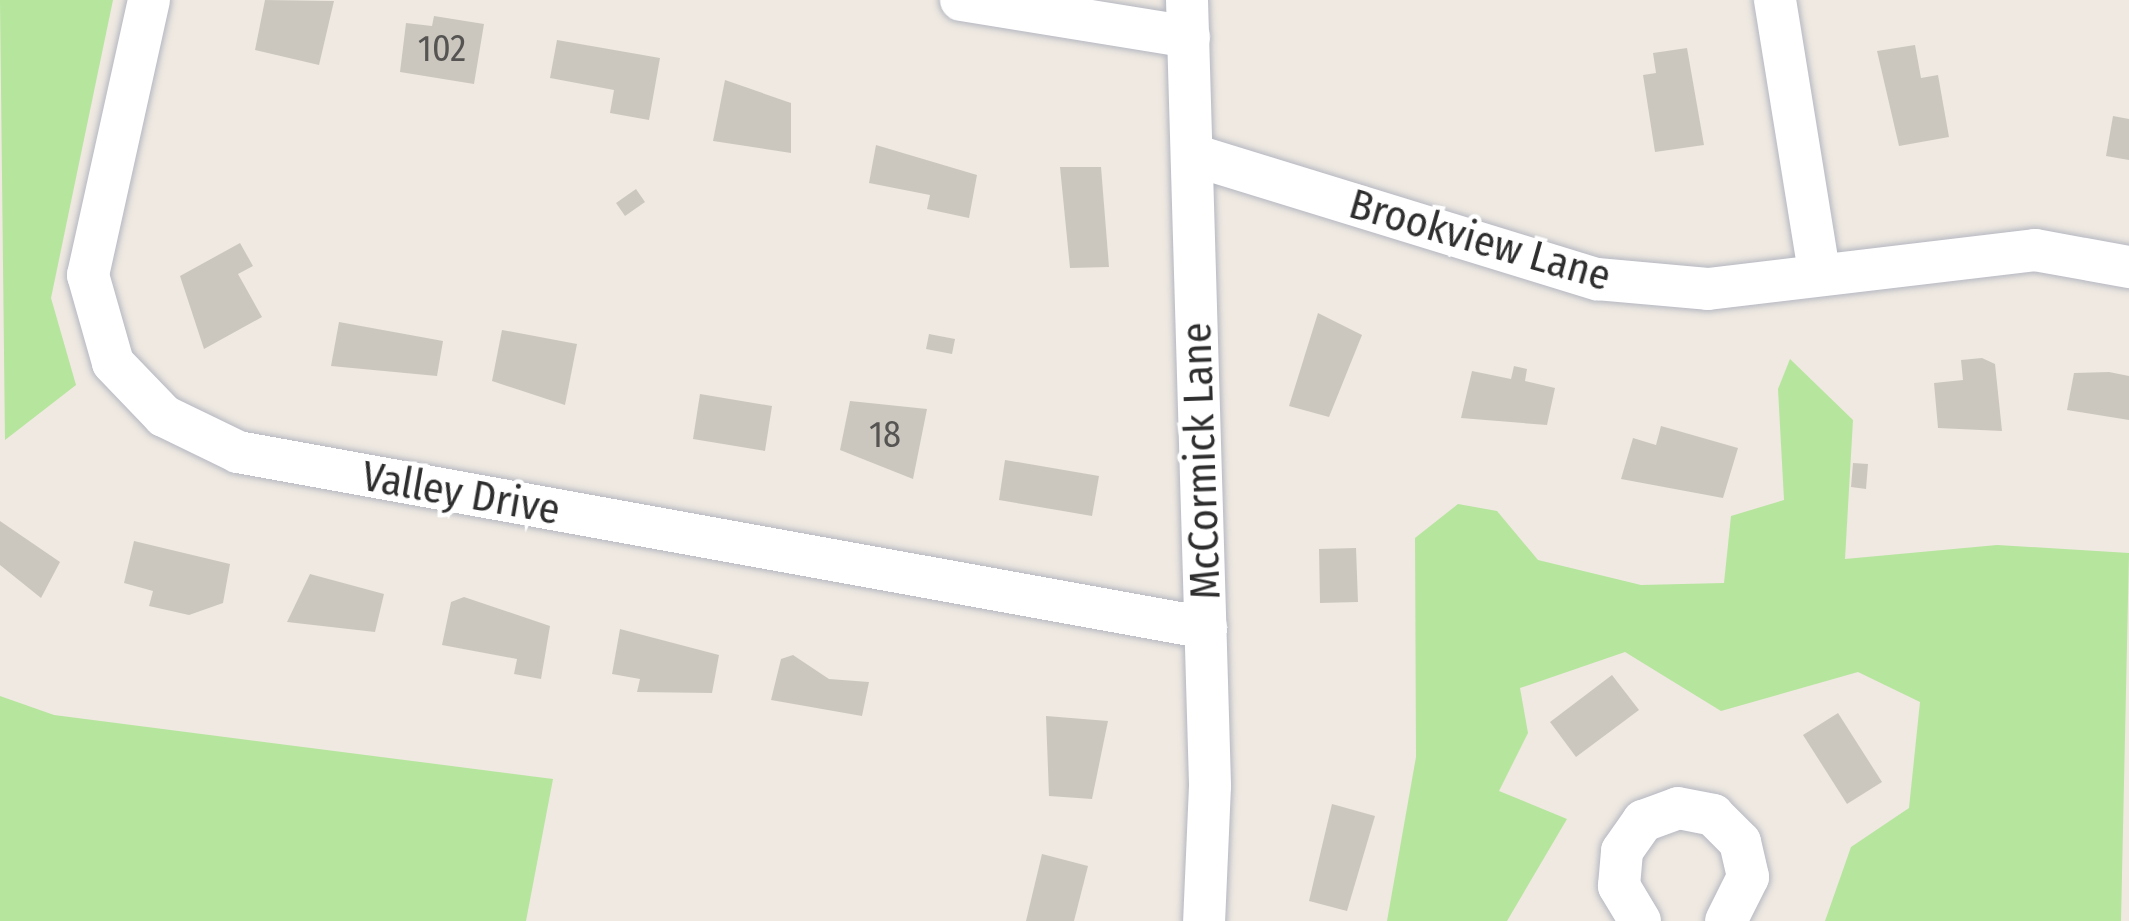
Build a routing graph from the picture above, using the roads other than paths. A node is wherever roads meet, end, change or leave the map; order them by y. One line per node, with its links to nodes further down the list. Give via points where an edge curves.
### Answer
1 (148, 0): 8 (street, Valley Drive, via 88,275 112,363 164,416 238,452)
2 (961, 0): 4 (street)
3 (1775, 0): 7 (street)
4 (1188, 19): 5 (street, McCormick Lane)
5 (1193, 155): 7 (street, Brookview Lane, via 1597,279 1708,289); 8 (street, McCormick Lane)
6 (2129, 267): 7 (street, Brookview Lane, via 2035,250)
7 (1819, 273)
8 (1206, 628): 9 (street, McCormick Lane)
9 (1204, 921)
10 (1640, 921): 11 (street, via 1619,886 1622,850 1643,821 1678,808 1714,815 1740,842 1748,877)
11 (1726, 921)

